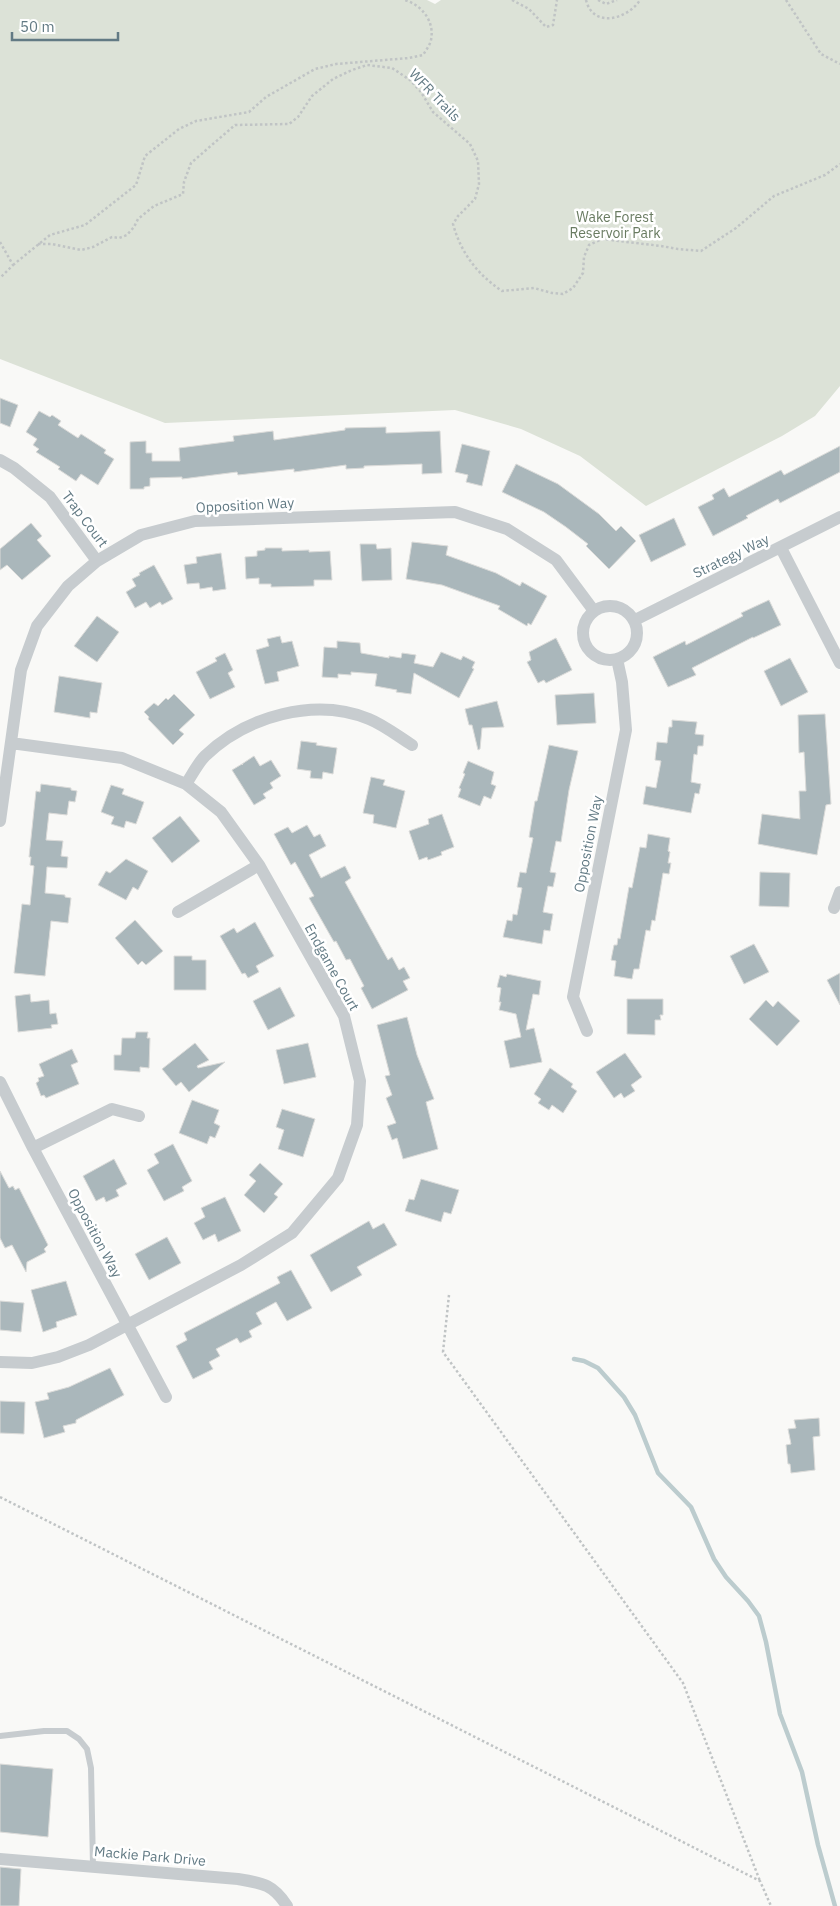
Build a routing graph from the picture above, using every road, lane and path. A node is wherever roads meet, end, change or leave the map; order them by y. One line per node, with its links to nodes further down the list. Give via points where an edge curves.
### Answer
1 (404, 0): 12 (path, WFR Trails, via 424,10 431,27 431,40 423,55 315,69 266,97 249,112 196,121 179,129 145,156 136,185 85,225 50,235)
2 (512, 0): 3 (path, via 529,9 546,28 553,25)
3 (556, 0)
4 (586, 0): 7 (path, via 595,15 605,18 634,9)
5 (598, 0): 6 (path, via 606,4)
6 (617, 0)
7 (640, 0)
8 (786, 0): 9 (path, via 821,54)
9 (840, 64)
10 (840, 164): 12 (path, WFR Trails, via 825,175 774,196 736,228 701,251 602,239 589,245 582,272 573,288 563,294 534,288 502,290 476,270 456,236 453,224 475,199 479,184 478,161 470,144 434,112 410,80 392,68 367,65 333,79 312,96 298,117 289,124 236,125 191,163 183,194 154,206 138,218 126,235 80,250)
11 (0, 242): 13 (path)
12 (38, 244): 13 (path, WFR Trails)
13 (13, 265): 14 (path, WFR Trails)
14 (0, 278)
15 (0, 460): 18 (street, Trap Court, via 50,497)
16 (840, 517): 17 (street, Strategy Way)
17 (781, 548): 20 (street, Strategy Way); 22 (street)
18 (97, 561): 19 (street, Opposition Way, via 141,535 195,521 455,512 507,529 556,560); 23 (street, Opposition Way, via 68,586 37,626 21,670)
19 (594, 611): 20 (street, via 616,606 624,609); 21 (street, via 584,626 585,643 596,656)
20 (634, 620): 21 (street, via 637,637 634,645)
21 (617, 659): 31 (street, Opposition Way, via 626,730 573,997)
22 (840, 663)
23 (11, 743): 25 (street, Endgame Court, via 122,758); 26 (street, Opposition Way)
24 (412, 745): 25 (street, via 370,719 337,711 294,711 266,718 230,736 204,756)
25 (186, 784): 27 (street, Endgame Court, via 221,812)
26 (0, 821)
27 (258, 865): 30 (street); 36 (street, Endgame Court, via 344,1016 360,1080 357,1125 338,1178 292,1233)
28 (840, 892): 29 (street)
29 (834, 908)
30 (178, 912)
31 (587, 1031)
32 (0, 1082): 34 (street, Opposition Way)
33 (139, 1116): 34 (street, via 112,1109)
34 (33, 1148): 36 (street, Opposition Way)
35 (449, 1295): 43 (path, via 443,1352 683,1683)
36 (128, 1326): 37 (street, Endgame Court, via 58,1357 32,1363); 38 (street, Opposition Way)
37 (0, 1362)
38 (166, 1397)
39 (0, 1497): 43 (path)
40 (0, 1736): 42 (lane, via 67,1731 87,1749 91,1768)
41 (0, 1859): 42 (street, Mackie Park Drive)
42 (93, 1866): 44 (street, Mackie Park Drive, via 263,1883 281,1897)
43 (760, 1881): 45 (path)
44 (286, 1906)
45 (771, 1906)

